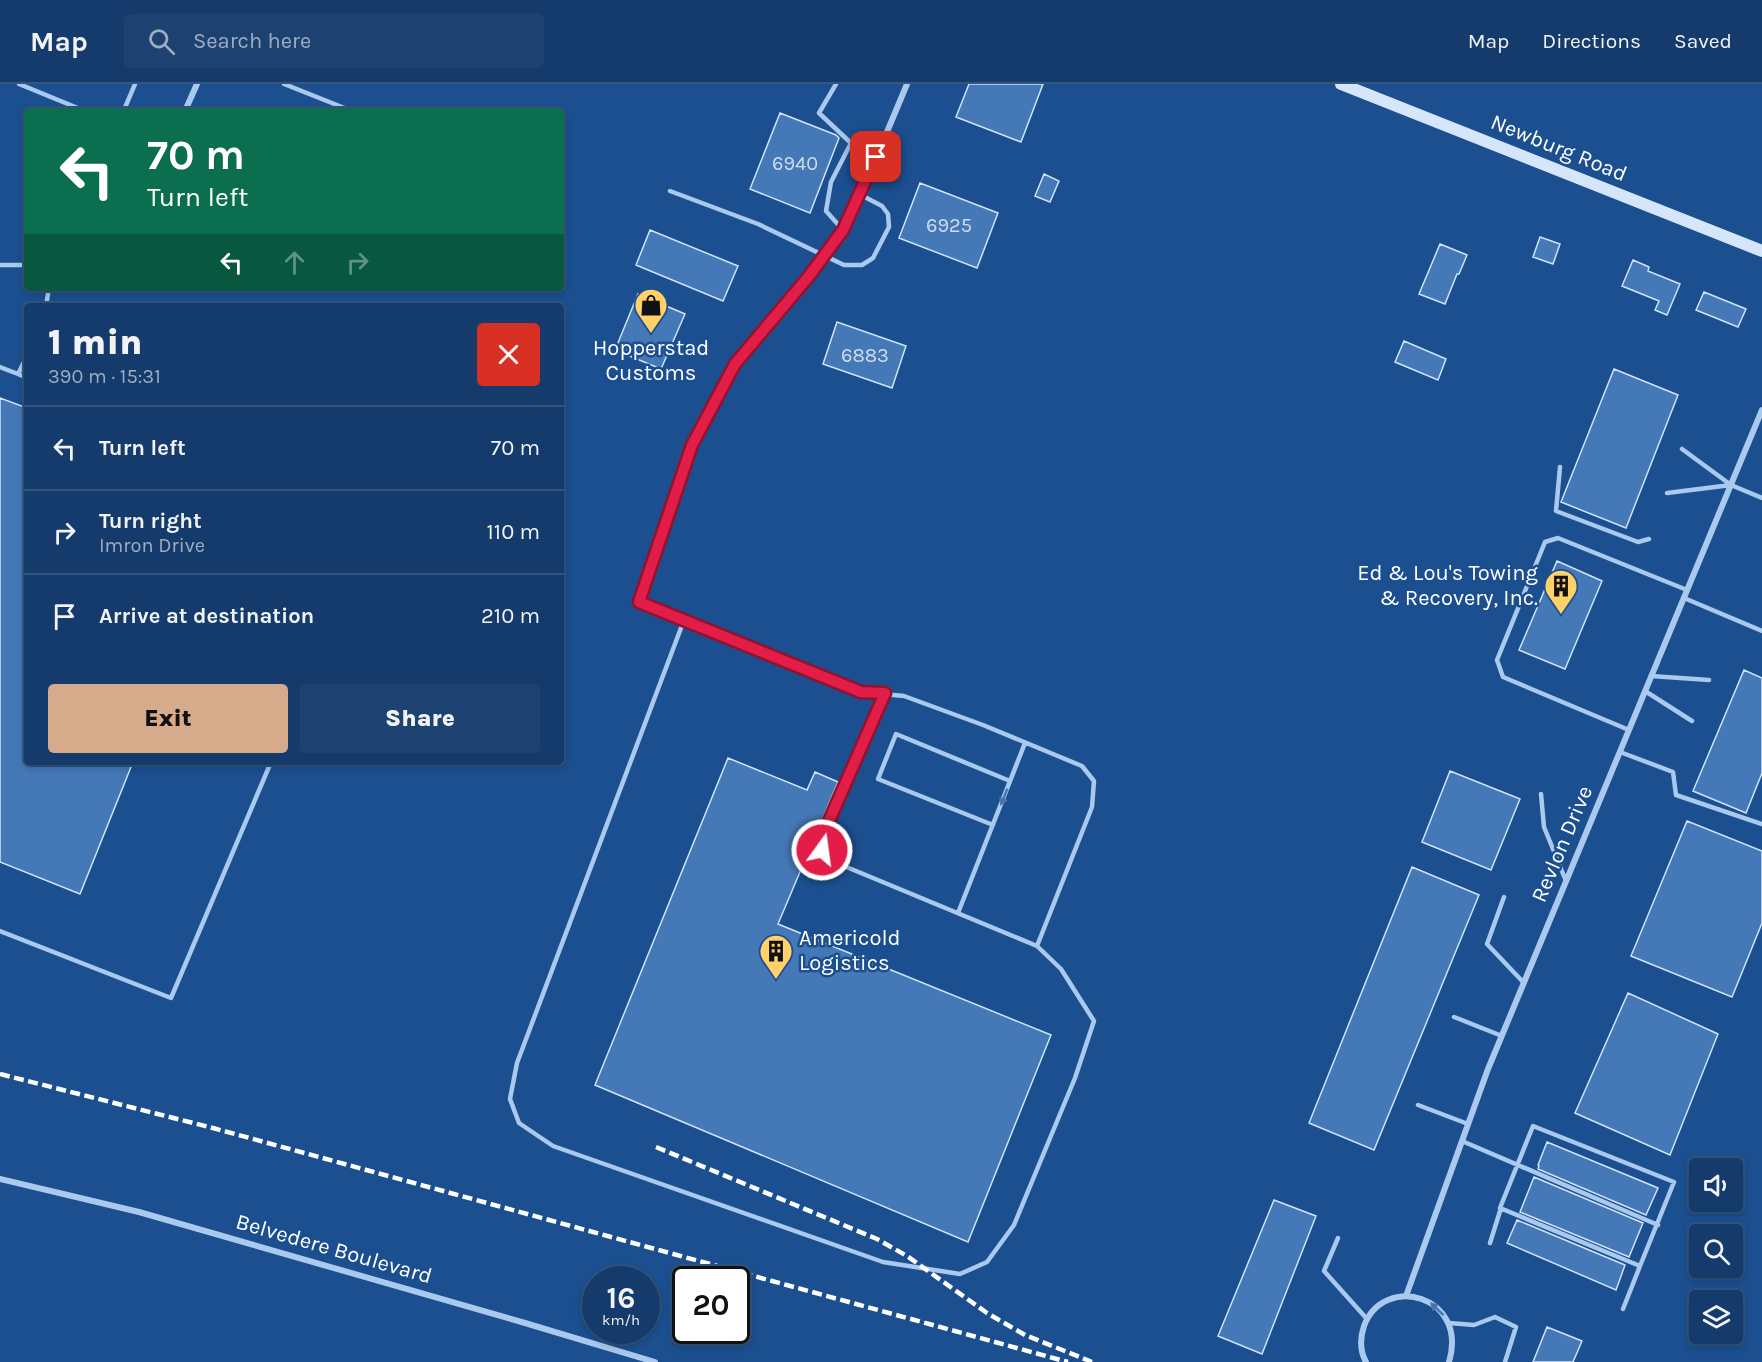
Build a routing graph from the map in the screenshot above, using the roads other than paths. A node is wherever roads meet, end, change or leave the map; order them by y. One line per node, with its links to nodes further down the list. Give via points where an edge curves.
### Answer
1 (19, 84): 8 (lane)
2 (135, 84): 9 (lane)
3 (196, 84): 10 (street)
4 (284, 84): 11 (lane)
5 (836, 84): 12 (lane, via 819,113)
6 (907, 84): 13 (street)
7 (1341, 84): 17 (main road, Newburg Road)
8 (78, 108)
9 (124, 108)
10 (186, 108)
11 (344, 108)
12 (851, 144): 13 (lane); 16 (lane, via 831,182 826,211)
13 (876, 157): 15 (street)
14 (670, 191): 18 (lane, via 758,224)
15 (859, 194): 16 (street); 18 (lane, via 882,206 888,214 889,227 873,258 862,266 844,265)
16 (843, 230): 18 (street)
17 (1762, 251)
18 (824, 256): 34 (street, via 735,364 692,445)
19 (0, 265): 20 (lane)
20 (24, 265)
21 (24, 362): 23 (lane)
22 (0, 367): 23 (lane)
23 (18, 374): 24 (lane)
24 (24, 377)
25 (1762, 410): 28 (street, Revlon Drive)
26 (1682, 449): 28 (lane)
27 (1560, 467): 31 (lane, via 1556,511 1638,542)
28 (1731, 485): 29 (lane); 30 (lane); 32 (street, Revlon Drive)
29 (1667, 493)
30 (1762, 498)
31 (1648, 539)
32 (1687, 590): 33 (street, Revlon Drive); 42 (lane, via 1558,538 1545,542 1497,660 1503,677)
33 (1684, 598): 36 (lane); 37 (street, Revlon Drive)
34 (639, 602): 35 (lane)
35 (684, 620): 40 (lane, via 861,692); 54 (lane, via 517,1063 510,1099 519,1123 553,1146 883,1262 960,1274 987,1262 1014,1225 1075,1078 1094,1021 1061,969)
36 (1762, 631)
37 (1651, 676): 38 (lane); 39 (street, Revlon Drive)
38 (1708, 680)
39 (1645, 691): 41 (lane); 42 (street, Revlon Drive)
40 (885, 693): 43 (lane, via 904,696); 52 (lane, via 822,837 822,850 832,861)
41 (1692, 721)
42 (1629, 730): 44 (street, Revlon Drive)
43 (1025, 742): 46 (lane); 54 (lane, via 1082,766 1094,781 1092,807)
44 (1620, 752): 48 (lane, via 1673,772 1676,795); 50 (street, Revlon Drive)
45 (270, 765): 53 (lane, via 171,998)
46 (1010, 781): 49 (lane, one-way to 49); 49 (lane, via 896,734 878,779)
47 (1540, 794): 50 (lane, via 1544,827)
48 (1762, 824)
49 (993, 825): 52 (lane)
50 (1566, 881): 55 (street, Revlon Drive)
51 (1504, 897): 55 (lane, via 1487,944)
52 (958, 913): 54 (lane)
53 (0, 931)
54 (1037, 946)
55 (1524, 983): 57 (street, Revlon Drive)
56 (1454, 1017): 57 (lane)
57 (1502, 1036): 59 (street, Revlon Drive)
58 (1418, 1105): 59 (lane)
59 (1468, 1125): 60 (street, Revlon Drive)
60 (1462, 1141): 61 (lane); 68 (street, Revlon Drive)
61 (1518, 1165): 63 (lane); 64 (lane); 64 (lane, via 1533,1126 1674,1182)
62 (0, 1179): 72 (street, Belvedere Boulevard, via 150,1216)
63 (1501, 1208): 66 (lane); 67 (lane)
64 (1658, 1225): 67 (lane)
65 (1338, 1238): 70 (lane, via 1324,1271)
66 (1490, 1243)
67 (1640, 1266): 69 (lane)
68 (1406, 1296): 70 (street, via 1390,1299); 71 (street, one-way to 68, via 1431,1303)
69 (1623, 1309)
70 (1367, 1319): 73 (street, via 1361,1345)
71 (1449, 1323): 74 (street, via 1453,1342); 75 (lane, via 1474,1325 1495,1317 1516,1327)
72 (655, 1362)
73 (1366, 1362)
74 (1449, 1362)
75 (1505, 1362)

